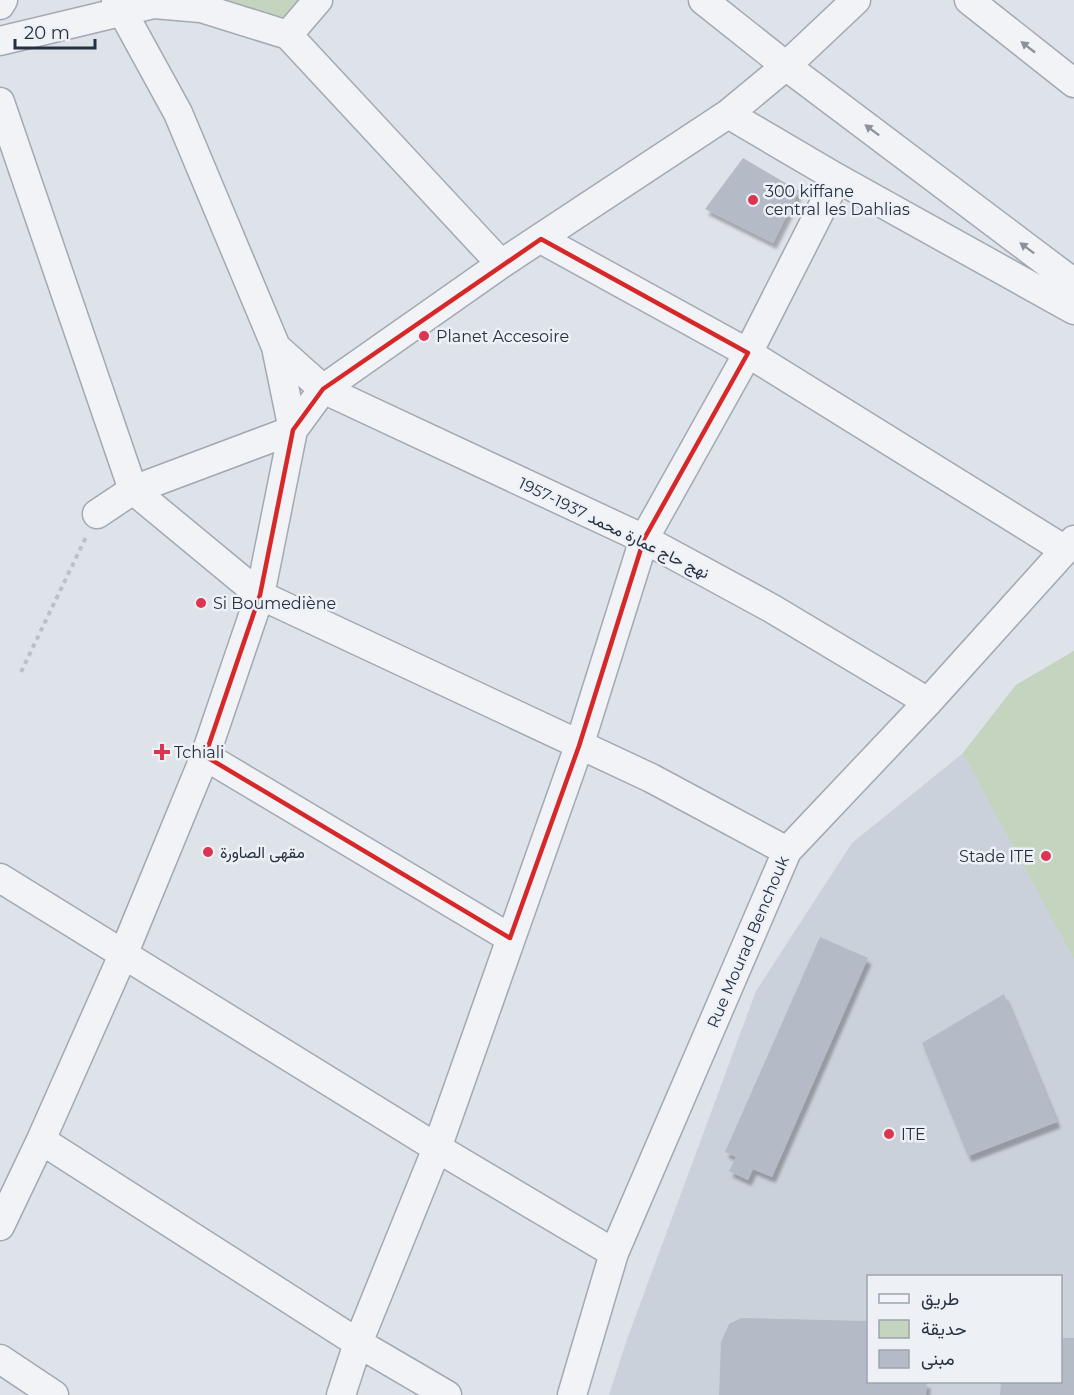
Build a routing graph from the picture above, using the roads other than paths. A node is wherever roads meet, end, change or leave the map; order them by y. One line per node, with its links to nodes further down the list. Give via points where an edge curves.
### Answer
1 (3, 0): 6 (street)
2 (318, 0): 8 (street)
3 (703, 0): 10 (street)
4 (856, 0): 10 (street)
5 (969, 0): 11 (street, one-way to 5)
6 (0, 5)
7 (119, 6): 8 (street, via 201,8); 9 (street); 19 (street, via 178,114)
8 (288, 35): 16 (street)
9 (0, 41)
10 (786, 66): 13 (street); 17 (street, one-way to 10)
11 (1074, 84)
12 (0, 102): 23 (street)
13 (728, 114): 14 (street); 15 (street)
14 (837, 178): 18 (street); 20 (street)
15 (542, 239): 16 (street); 20 (street)
16 (501, 264): 21 (street)
17 (1074, 283)
18 (1074, 310)
19 (276, 347): 21 (street, نهج حاج عمارة محمد 1937-1957); 22 (street)
20 (748, 353): 25 (street); 26 (street)
21 (323, 389): 22 (street); 25 (street, نهج حاج عمارة محمد 1937-1957)
22 (293, 430): 23 (street); 27 (street)
23 (133, 490): 24 (street); 27 (street)
24 (97, 514)
25 (644, 539): 28 (street, نهج حاج عمارة محمد 1937-1957, via 771,608); 29 (street)
26 (1070, 545): 28 (street, Rue Mourad Benchouk)
27 (260, 595): 29 (street); 30 (street)
28 (928, 702): 31 (street, Rue Mourad Benchouk)
29 (579, 746): 31 (street, via 651,778); 33 (street)
30 (205, 756): 33 (street); 34 (street)
31 (787, 851): 38 (street, Rue Mourad Benchouk)
32 (0, 878): 34 (street)
33 (510, 938): 36 (street)
34 (123, 955): 35 (street); 36 (street)
35 (41, 1140): 37 (street); 39 (street)
36 (437, 1148): 38 (street); 39 (street)
37 (0, 1226)
38 (614, 1253): 44 (street, Rue Mourad Benchouk)
39 (358, 1343): 42 (street); 43 (street)
40 (0, 1359): 41 (street)
41 (54, 1395)
42 (341, 1395)
43 (447, 1395)
44 (572, 1395)

